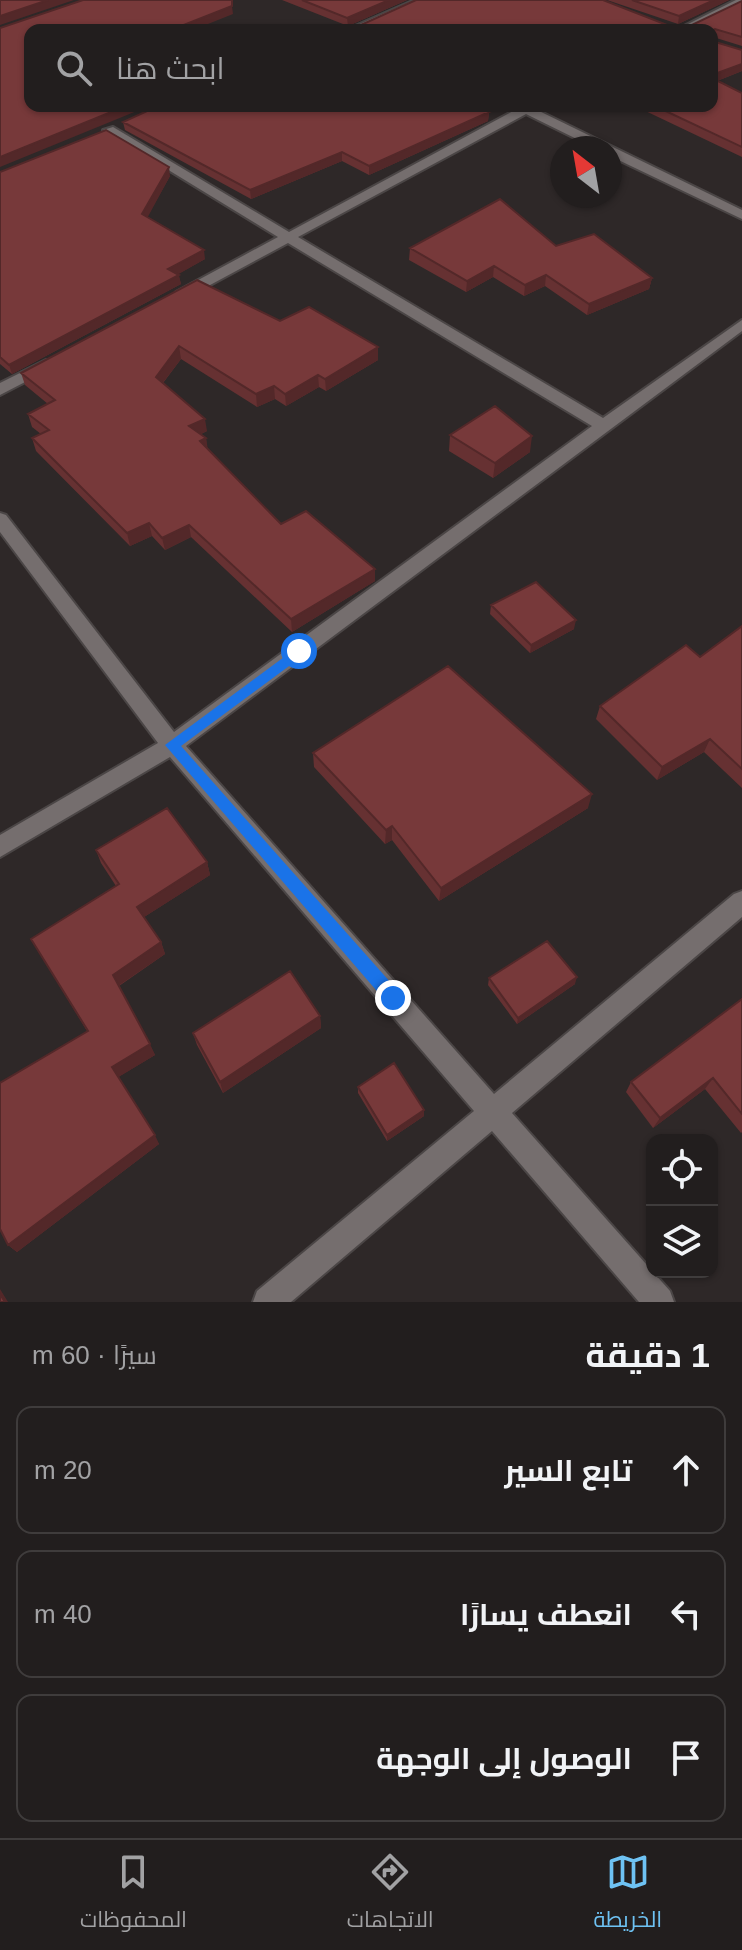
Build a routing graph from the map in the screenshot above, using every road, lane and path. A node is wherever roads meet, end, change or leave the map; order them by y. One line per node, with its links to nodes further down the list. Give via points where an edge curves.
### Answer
1 (424, 0): 3 (street)
2 (742, 1): 4 (street)
3 (371, 24)
4 (694, 24)
5 (516, 112): 11 (street)
6 (535, 112): 8 (street)
7 (110, 130): 11 (street)
8 (582, 136)
9 (622, 156): 10 (street)
10 (742, 215)
11 (289, 238): 12 (street); 16 (street)
12 (164, 303)
13 (742, 324): 16 (street)
14 (55, 361): 15 (street)
15 (0, 390)
16 (604, 426): 18 (street)
17 (0, 519): 18 (street)
18 (172, 745): 19 (street); 21 (street)
19 (0, 847)
20 (742, 902): 21 (street)
21 (494, 1113): 22 (street); 23 (street)
22 (268, 1302)
23 (659, 1302)

